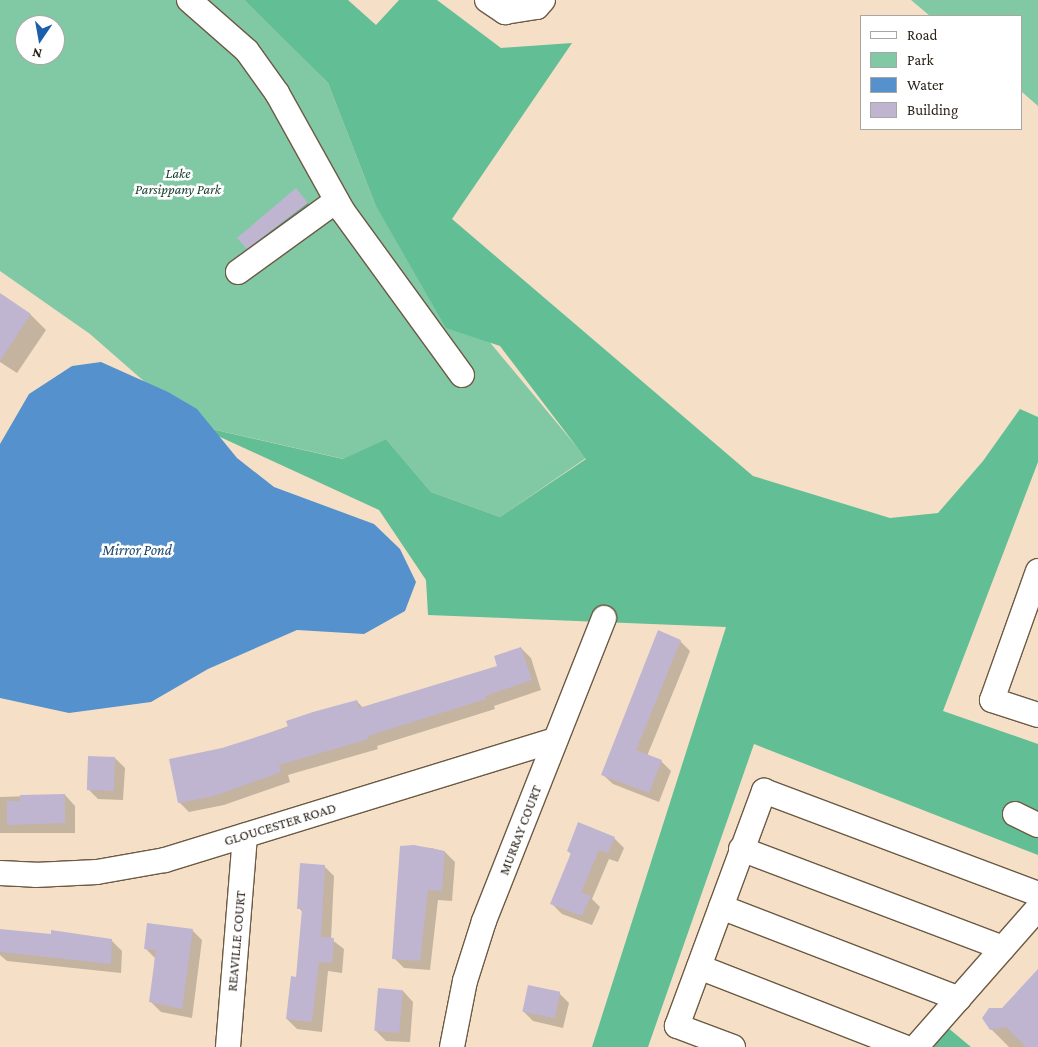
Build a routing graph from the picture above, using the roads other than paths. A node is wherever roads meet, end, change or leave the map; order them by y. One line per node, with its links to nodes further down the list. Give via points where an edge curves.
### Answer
1 (189, 0): 4 (street, via 247,51 277,93)
2 (487, 0): 3 (street, via 505,12 537,7)
3 (543, 0)
4 (336, 201): 5 (street); 6 (street)
5 (238, 272)
6 (462, 375)
7 (1038, 571): 9 (street, via 992,700)
8 (604, 618): 10 (street, MURRAY COURT)
9 (1038, 715)
10 (555, 740): 13 (street, GLOUCESTER ROAD); 23 (street, MURRAY COURT, via 484,921 465,981)
11 (1015, 814): 12 (street)
12 (1038, 825)
13 (245, 836): 15 (street, GLOUCESTER ROAD, via 165,860 97,872); 22 (street, REAVILLE COURT)
14 (741, 849): 16 (street, via 764,791); 17 (street); 19 (street)
15 (0, 873)
16 (1038, 894)
17 (721, 907): 20 (street); 21 (street)
18 (1038, 908): 19 (street)
19 (1003, 948): 21 (street)
20 (699, 967): 24 (street, via 677,1026); 25 (street)
21 (959, 999): 26 (street)
22 (228, 1047)
23 (452, 1047)
24 (733, 1047)
25 (904, 1047)
26 (916, 1047)

